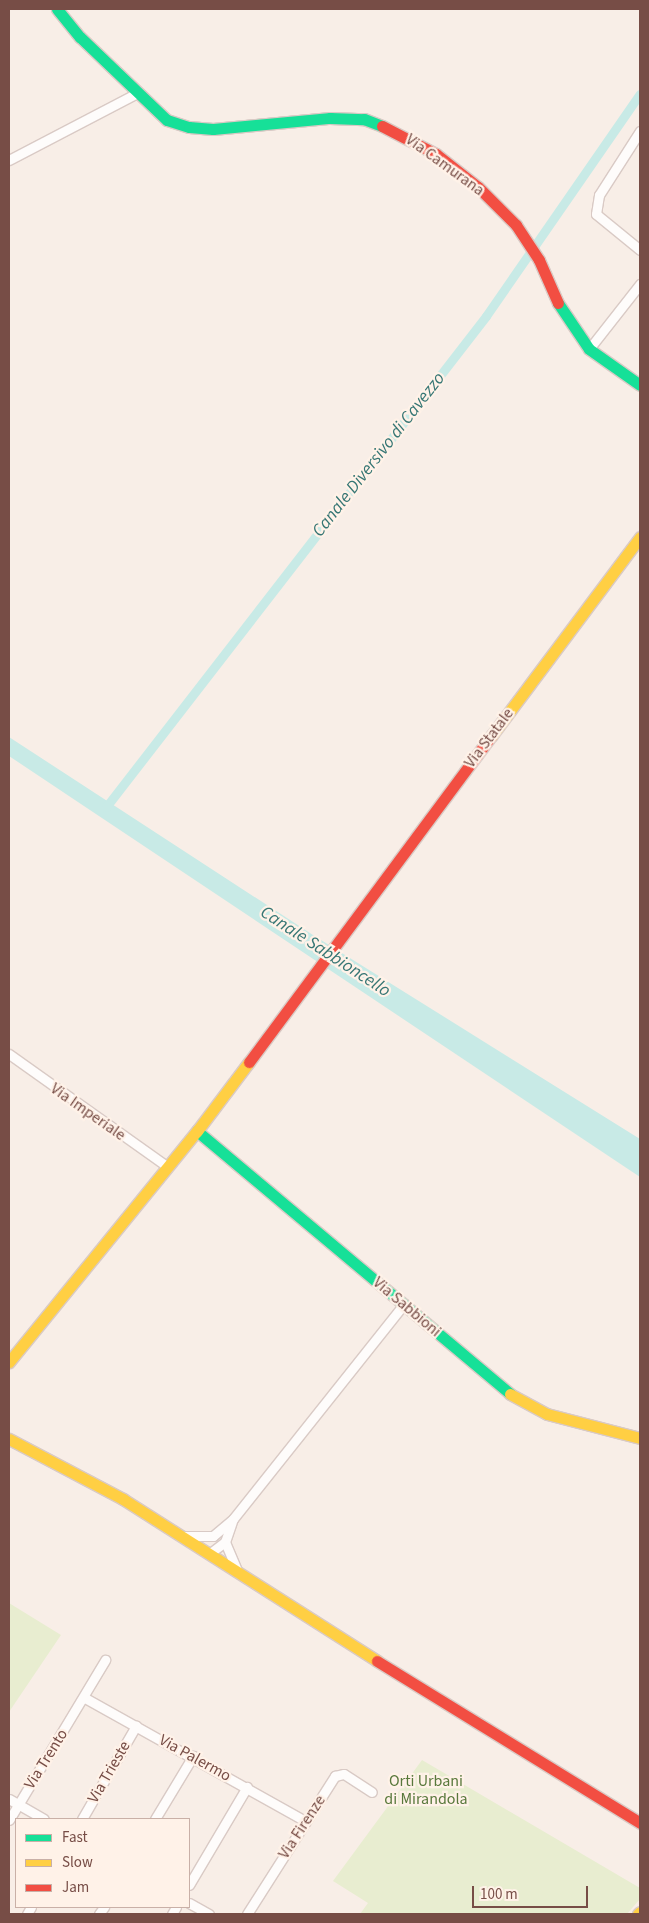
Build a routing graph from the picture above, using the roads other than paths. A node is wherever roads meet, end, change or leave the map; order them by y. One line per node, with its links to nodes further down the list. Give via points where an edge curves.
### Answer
1 (57, 9): 2 (street, Via Camurana, via 80,37)
2 (137, 93): 4 (street); 7 (street, Via Camurana, via 167,120 189,128 213,129 330,118 364,119 399,132 436,154 478,187 524,235 564,316)
3 (640, 131): 5 (street, via 599,195 596,214)
4 (9, 160)
5 (640, 250)
6 (640, 284): 7 (street)
7 (589, 349): 8 (street, Via Camurana)
8 (640, 385)
9 (640, 537): 11 (street, Via Statale)
10 (9, 1054): 12 (street, Via Imperiale)
11 (197, 1131): 12 (street, Via Statale); 13 (street, Via Sabbioni)
12 (168, 1167): 14 (street, Via Statale)
13 (404, 1304): 16 (street, Via Sabbioni, via 517,1400 547,1414); 17 (street)
14 (9, 1361)
15 (9, 1438): 18 (street, via 123,1499)
16 (640, 1438)
17 (233, 1519): 19 (street); 20 (street)
18 (181, 1536): 19 (street); 21 (street)
19 (213, 1536): 21 (street)
20 (225, 1542): 21 (street); 22 (street)
21 (209, 1554): 22 (street)
22 (238, 1573): 36 (street)
23 (105, 1660): 24 (street, Via Trento)
24 (85, 1698): 25 (street, Via Palermo); 30 (street, Via Trento)
25 (136, 1726): 26 (street, Via Palermo); 32 (street, Via Trieste)
26 (193, 1756): 27 (street, Via Palermo); 33 (street)
27 (247, 1787): 35 (street, Via Palermo); 37 (street)
28 (372, 1792): 35 (street, Via Firenze, via 344,1774 338,1774)
29 (9, 1799): 30 (street)
30 (18, 1804): 31 (street); 34 (street, Via Trento)
31 (42, 1818)
32 (83, 1818)
33 (156, 1818)
34 (9, 1820)
35 (305, 1821): 40 (street, Via Firenze)
36 (640, 1823)
37 (190, 1883)
38 (190, 1904): 39 (street)
39 (209, 1914)
40 (247, 1914)

